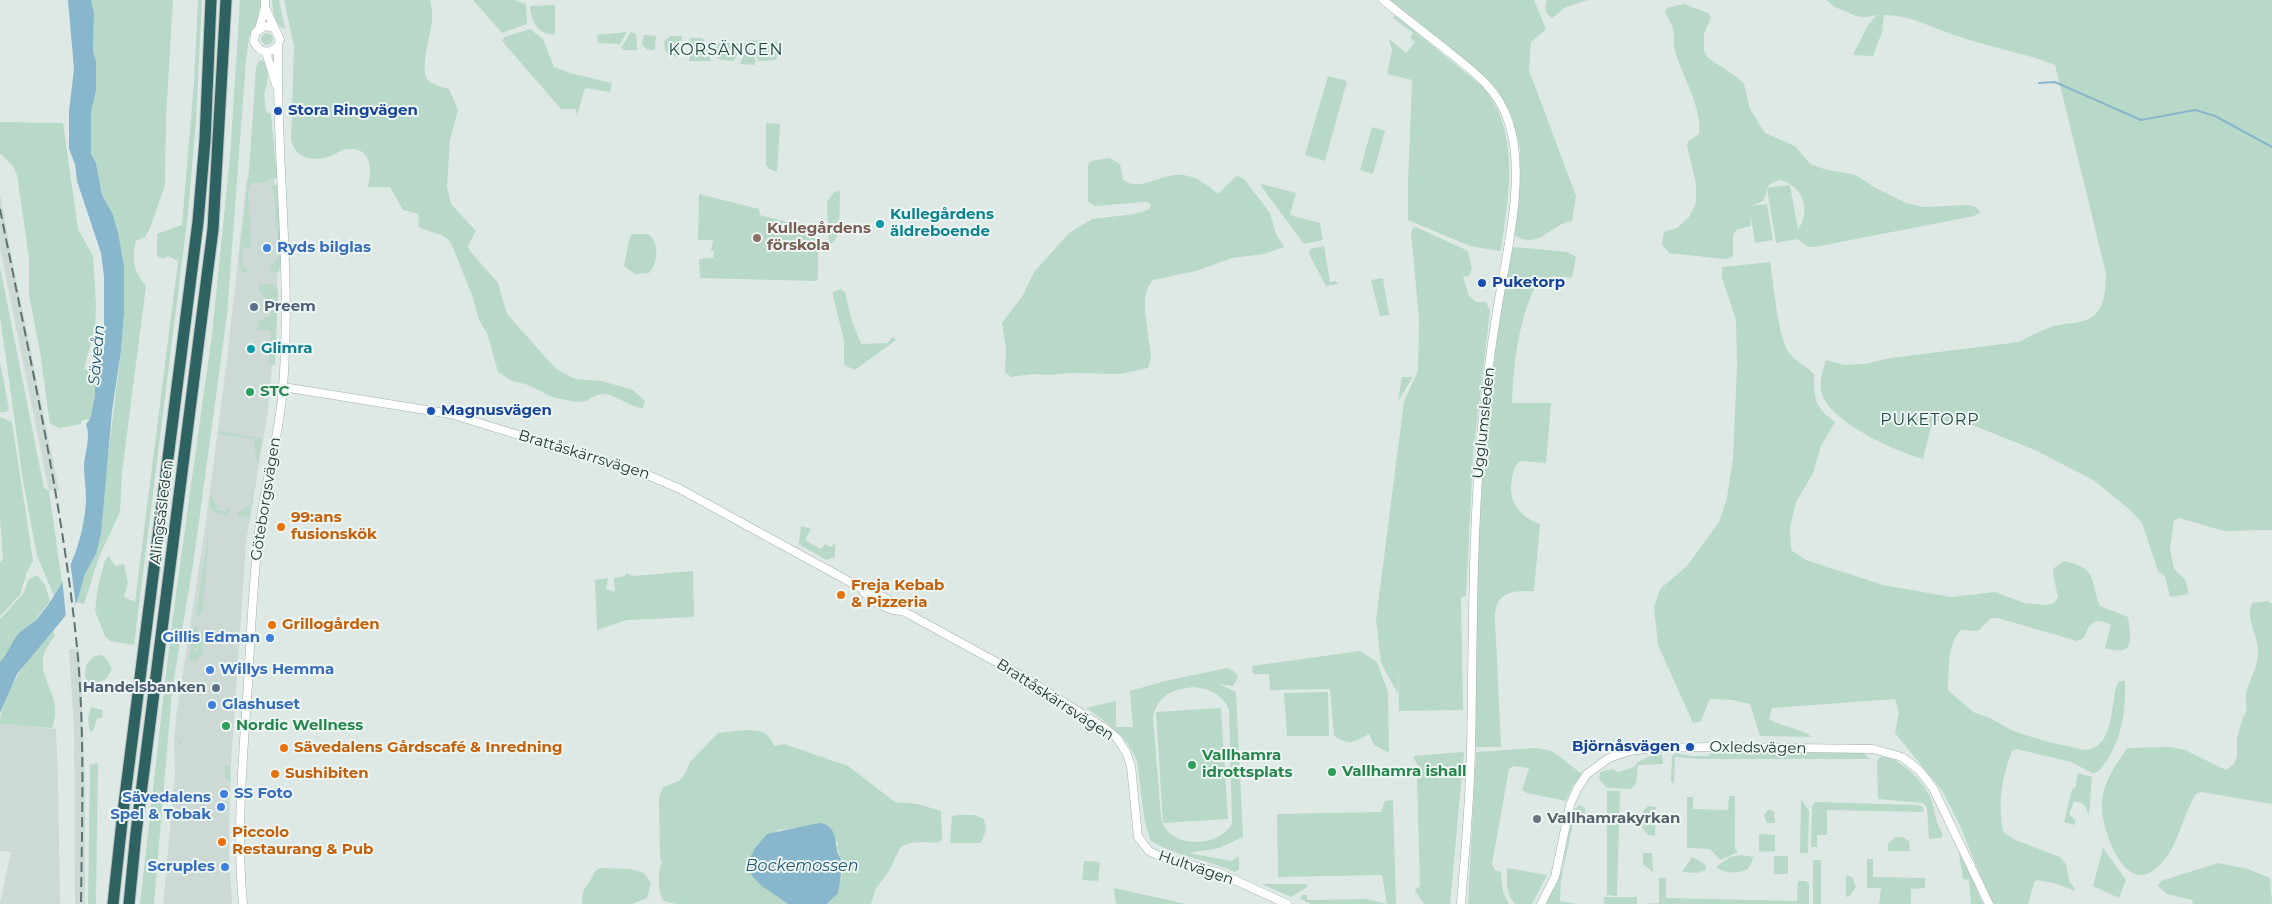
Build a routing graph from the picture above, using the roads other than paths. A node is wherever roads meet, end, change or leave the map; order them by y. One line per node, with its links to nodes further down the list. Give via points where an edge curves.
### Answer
1 (211, 0): 12 (highway, via 198,222)
2 (226, 0): 13 (highway, Alingsåsleden, via 213,229)
3 (1383, 0): 16 (street, Ugglumsleden, via 1490,88 1506,112 1515,151 1512,216 1479,463 1472,585 1470,768)
4 (265, 3): 5 (street); 6 (street)
5 (274, 28): 6 (street); 7 (street, via 280,36)
6 (259, 29): 8 (street, via 254,42)
7 (278, 46): 8 (street); 9 (street, Göteborgsvägen)
8 (266, 52): 9 (street, Göteborgsvägen)
9 (278, 94): 10 (street, Göteborgsvägen, via 287,278)
10 (284, 386): 11 (street, Brattåskärrsvägen, via 451,414 658,479 758,530 1029,680 1117,738 1131,766); 14 (street, Göteborgsvägen, via 254,574 241,760)
11 (1138, 837): 15 (street, Hultvägen, via 1142,845 1154,854 1217,872)
12 (113, 904)
13 (129, 904)
14 (243, 904)
15 (1286, 904)
16 (1460, 904)
17 (1541, 904): 18 (street, Oxledsvägen, via 1555,877 1570,805 1588,774 1609,758 1629,751 1699,747 1873,749 1902,757 1930,783)
18 (1989, 904)

